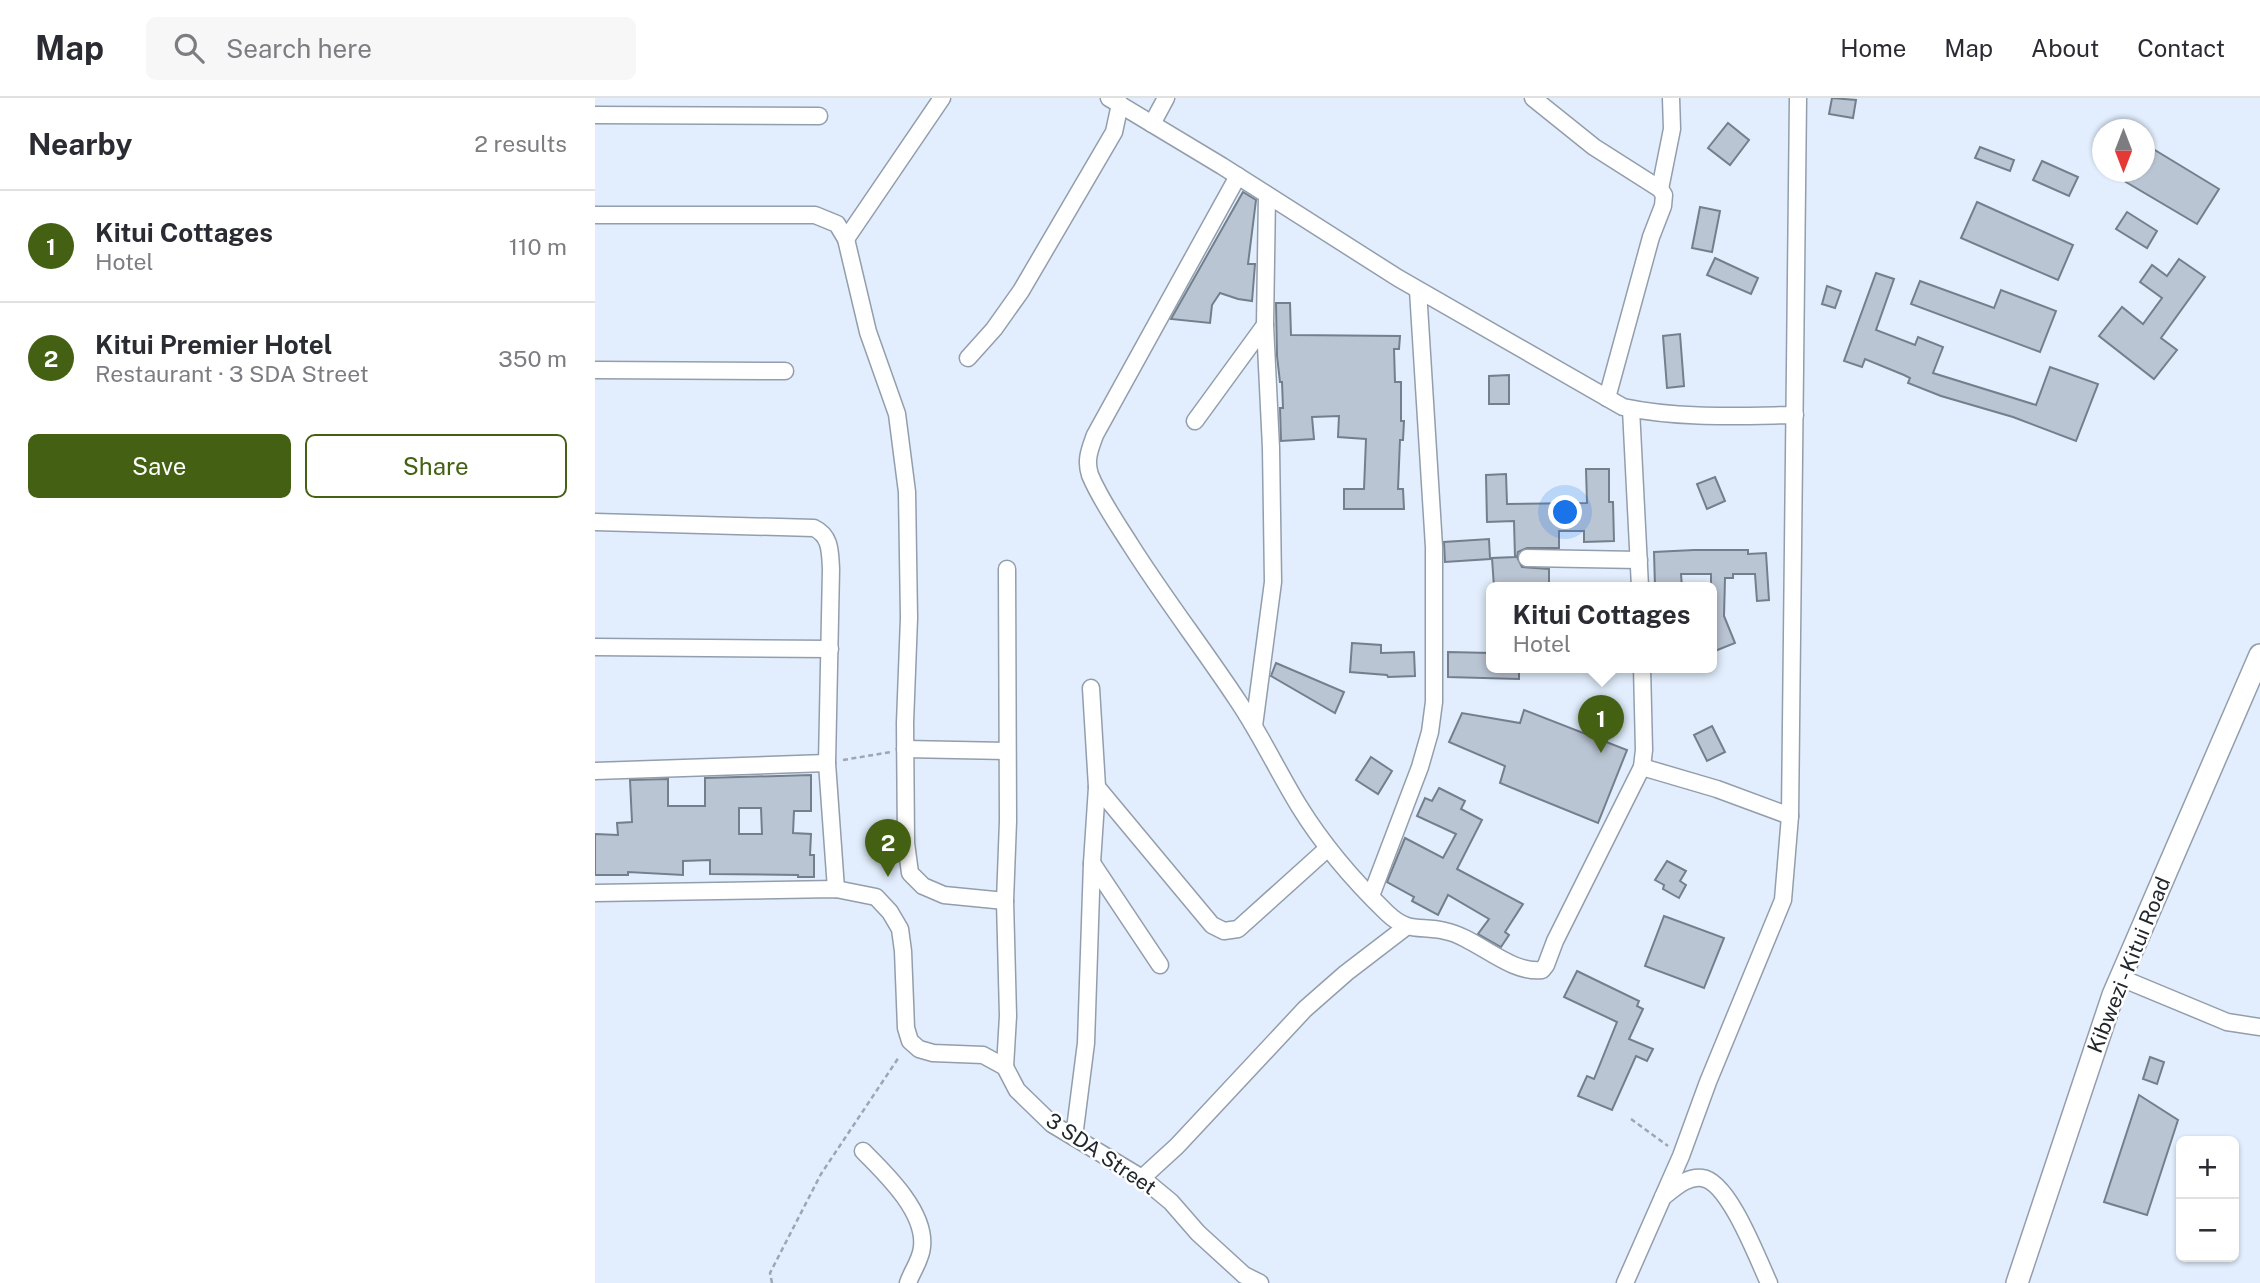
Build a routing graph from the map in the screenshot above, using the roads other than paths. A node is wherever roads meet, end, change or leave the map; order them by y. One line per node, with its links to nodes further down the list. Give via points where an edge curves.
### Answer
1 (942, 98): 14 (street)
2 (1166, 98): 9 (street)
3 (1533, 98): 11 (street, via 1594,147)
4 (1671, 98): 11 (street, via 1672,129)
5 (1798, 98): 22 (street)
6 (1115, 101): 9 (street); 17 (street, via 1114,132 1021,291)
7 (595, 115): 8 (street)
8 (818, 116)
9 (1152, 124): 10 (street)
10 (1238, 176): 12 (street); 34 (street, via 1087,457 1090,474 1113,517)
11 (1660, 190): 20 (street, via 1663,206)
12 (1267, 195): 15 (street); 16 (street)
13 (595, 215): 14 (street, via 815,215 838,225)
14 (846, 239): 35 (street, via 868,332 897,414 907,492)
15 (1418, 290): 20 (street); 46 (street, via 1434,547 1434,702 1420,767)
16 (1265, 325): 23 (street); 34 (street, via 1273,582)
17 (968, 358)
18 (595, 370): 19 (street)
19 (785, 371)
20 (1607, 398): 21 (street)
21 (1631, 409): 22 (street, via 1701,417); 26 (street)
22 (1795, 415): 41 (street)
23 (1195, 421)
24 (595, 523): 30 (street, via 781,526 821,531 830,548)
25 (1527, 558): 26 (street)
26 (1639, 560): 28 (street)
27 (1007, 569): 36 (street)
28 (1640, 582)
29 (595, 647): 30 (street)
30 (830, 649): 37 (street)
31 (2260, 655): 50 (main road, Kibwezi - Kitui Road)
32 (1642, 673): 38 (street)
33 (1091, 688): 40 (street)
34 (1254, 726): 42 (street)
35 (905, 750): 36 (street); 47 (street, via 910,873 923,886 944,895)
36 (1007, 751): 47 (street)
37 (827, 763): 39 (street); 44 (street)
38 (1642, 767): 41 (street); 48 (street, via 1542,970 1520,967 1456,934)
39 (595, 771)
40 (1097, 787): 42 (street, via 1212,925 1224,930 1238,929); 43 (street)
41 (1790, 816): 56 (street, via 1783,900)
42 (1328, 848): 46 (street)
43 (1092, 863): 49 (street); 53 (street, via 1086,1042)
44 (836, 889): 45 (street); 52 (street, via 876,897 900,929 910,1041 933,1053 983,1055)
45 (595, 893)
46 (1371, 896): 48 (street)
47 (1005, 901): 52 (street)
48 (1406, 927): 55 (street, via 1305,1009)
49 (1160, 965)
50 (2121, 978): 51 (street, via 2227,1022); 61 (main road, Kibwezi - Kitui Road)
51 (2260, 1027)
52 (1005, 1067): 53 (street, 3 SDA Street, via 1031,1105)
53 (1074, 1137): 55 (street, 3 SDA Street)
54 (863, 1151): 57 (street, via 905,1198 920,1226 921,1255)
55 (1142, 1178): 58 (street, 3 SDA Street, via 1244,1275)
56 (1661, 1199): 59 (street); 60 (street, via 1689,1180 1714,1182 1739,1220)
57 (908, 1283)
58 (1260, 1283)
59 (1625, 1283)
60 (1769, 1283)
61 (2017, 1283)

